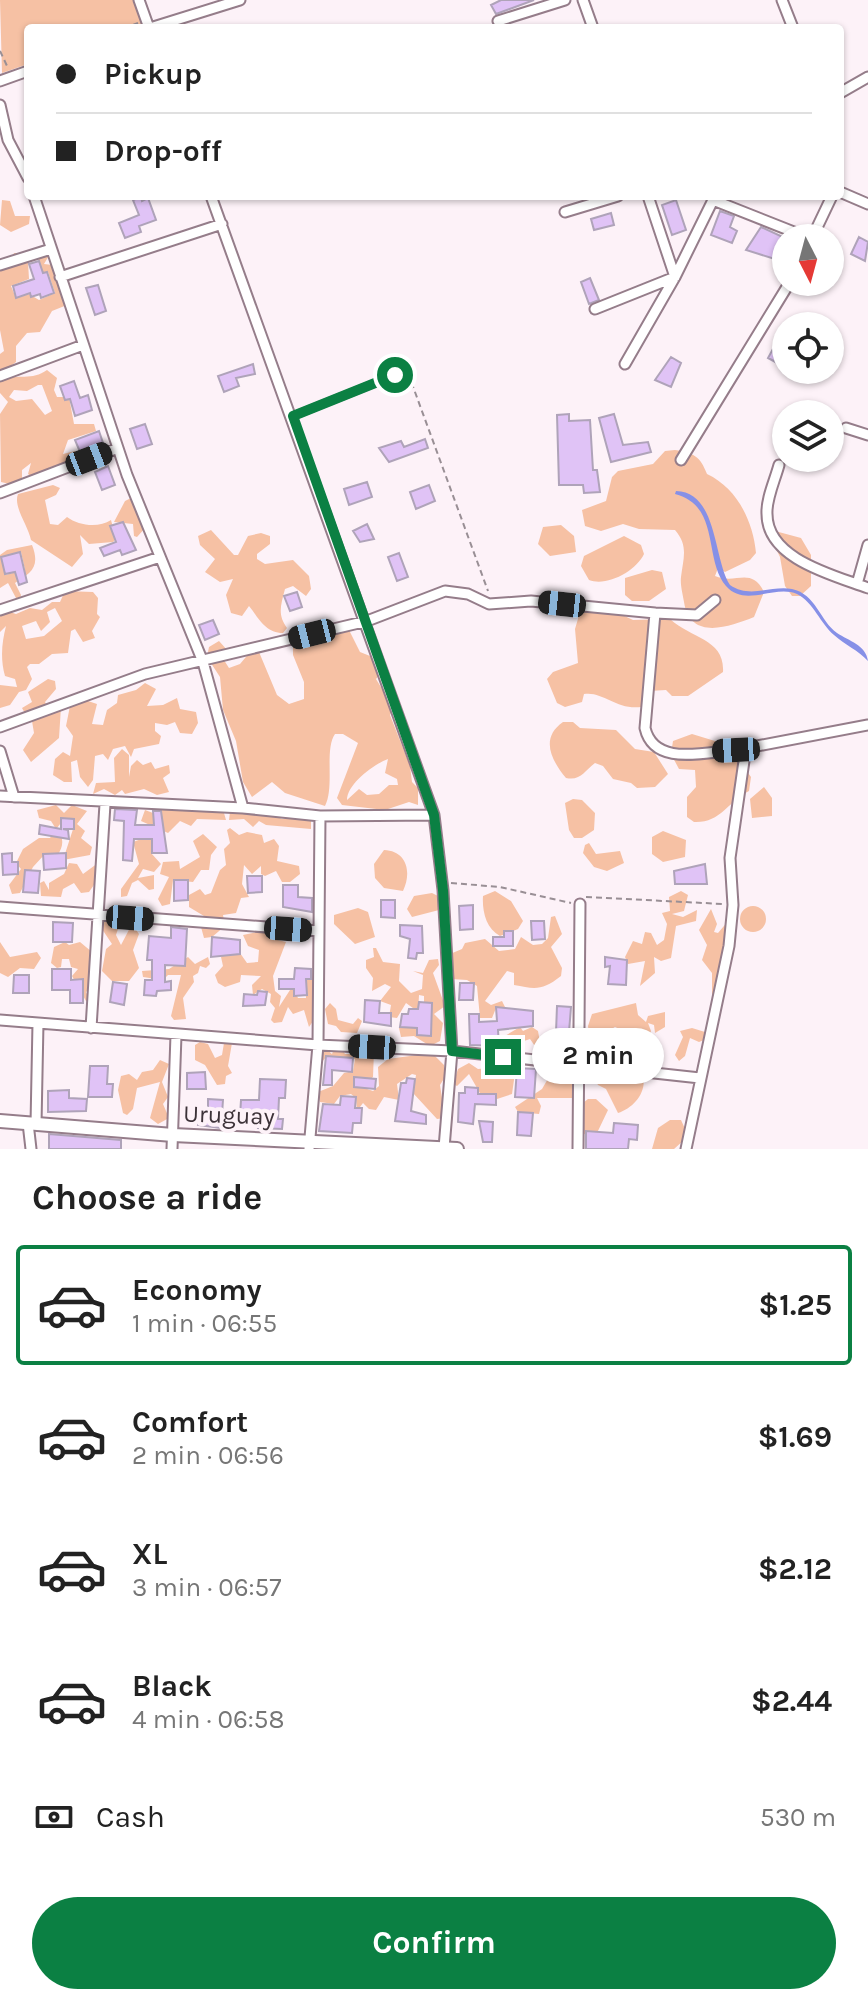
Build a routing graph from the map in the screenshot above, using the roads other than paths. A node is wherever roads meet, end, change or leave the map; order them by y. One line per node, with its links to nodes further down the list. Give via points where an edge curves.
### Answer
1 (139, 0): 7 (street)
2 (240, 0): 8 (street)
3 (565, 0): 6 (street)
4 (583, 0): 9 (street)
5 (782, 0): 10 (street)
6 (498, 21)
7 (148, 24)
8 (163, 24)
9 (592, 24)
10 (791, 24)
11 (24, 72): 13 (street)
12 (868, 77): 14 (street)
13 (0, 81)
14 (844, 91)
15 (0, 105): 16 (street, via 8,140)
16 (24, 170)
17 (844, 194): 25 (street)
18 (35, 200): 30 (street)
19 (213, 200): 27 (street)
20 (605, 200): 26 (street)
21 (649, 200): 33 (street)
22 (713, 200): 33 (street)
23 (719, 200): 28 (street)
24 (830, 200): 29 (street)
25 (868, 204)
26 (565, 212)
27 (222, 224): 32 (street); 40 (street)
28 (777, 224)
29 (818, 224)
30 (51, 249): 31 (street); 32 (street)
31 (0, 265)
32 (60, 277): 36 (street)
33 (675, 277): 35 (street); 37 (street)
34 (781, 296): 44 (street)
35 (595, 309)
36 (83, 345): 39 (street); 43 (street)
37 (625, 364)
38 (395, 375): 40 (lane)
39 (0, 376)
40 (293, 416): 54 (street)
41 (846, 428): 42 (street)
42 (868, 435)
43 (118, 448): 46 (street); 48 (street)
44 (681, 460)
45 (777, 472): 49 (street, via 766,511 779,548)
46 (0, 493)
47 (868, 545): 49 (street)
48 (160, 557): 52 (street); 55 (street)
49 (857, 584): 50 (street)
50 (868, 588)
51 (715, 600): 53 (street, via 697,615)
52 (0, 610)
53 (655, 613): 54 (street, via 531,601 493,604 445,591); 58 (street, via 648,741 666,754)
54 (367, 621): 55 (street); 64 (street)
55 (203, 662): 57 (street, via 117,683); 63 (street)
56 (868, 725): 58 (street)
57 (0, 727)
58 (736, 750): 77 (street, via 744,761 730,858 729,946)
59 (0, 751): 61 (street)
60 (0, 796): 61 (street)
61 (14, 797): 62 (street)
62 (105, 804): 63 (street); 68 (street)
63 (243, 808): 65 (street)
64 (434, 815): 65 (street); 75 (street)
65 (320, 816): 69 (street)
66 (580, 904): 76 (street)
67 (0, 907): 68 (street)
68 (98, 916): 69 (street); 72 (street)
69 (319, 931): 74 (street)
70 (0, 1020): 71 (street)
71 (38, 1023): 72 (street); 79 (street)
72 (91, 1028): 73 (street)
73 (176, 1035): 74 (street); 80 (street)
74 (318, 1045): 75 (street); 81 (street)
75 (452, 1051): 76 (street); 82 (street)
76 (581, 1066): 77 (street); 86 (street)
77 (700, 1078): 87 (street)
78 (0, 1121): 79 (main road, Uruguay)
79 (32, 1123): 80 (main road, Uruguay); 83 (street)
80 (173, 1135): 81 (main road, Uruguay); 84 (street)
81 (310, 1145): 82 (main road, Uruguay)
82 (444, 1148): 85 (main road, Uruguay)
83 (31, 1149)
84 (172, 1149)
85 (457, 1149)
86 (578, 1149)
87 (686, 1149)

